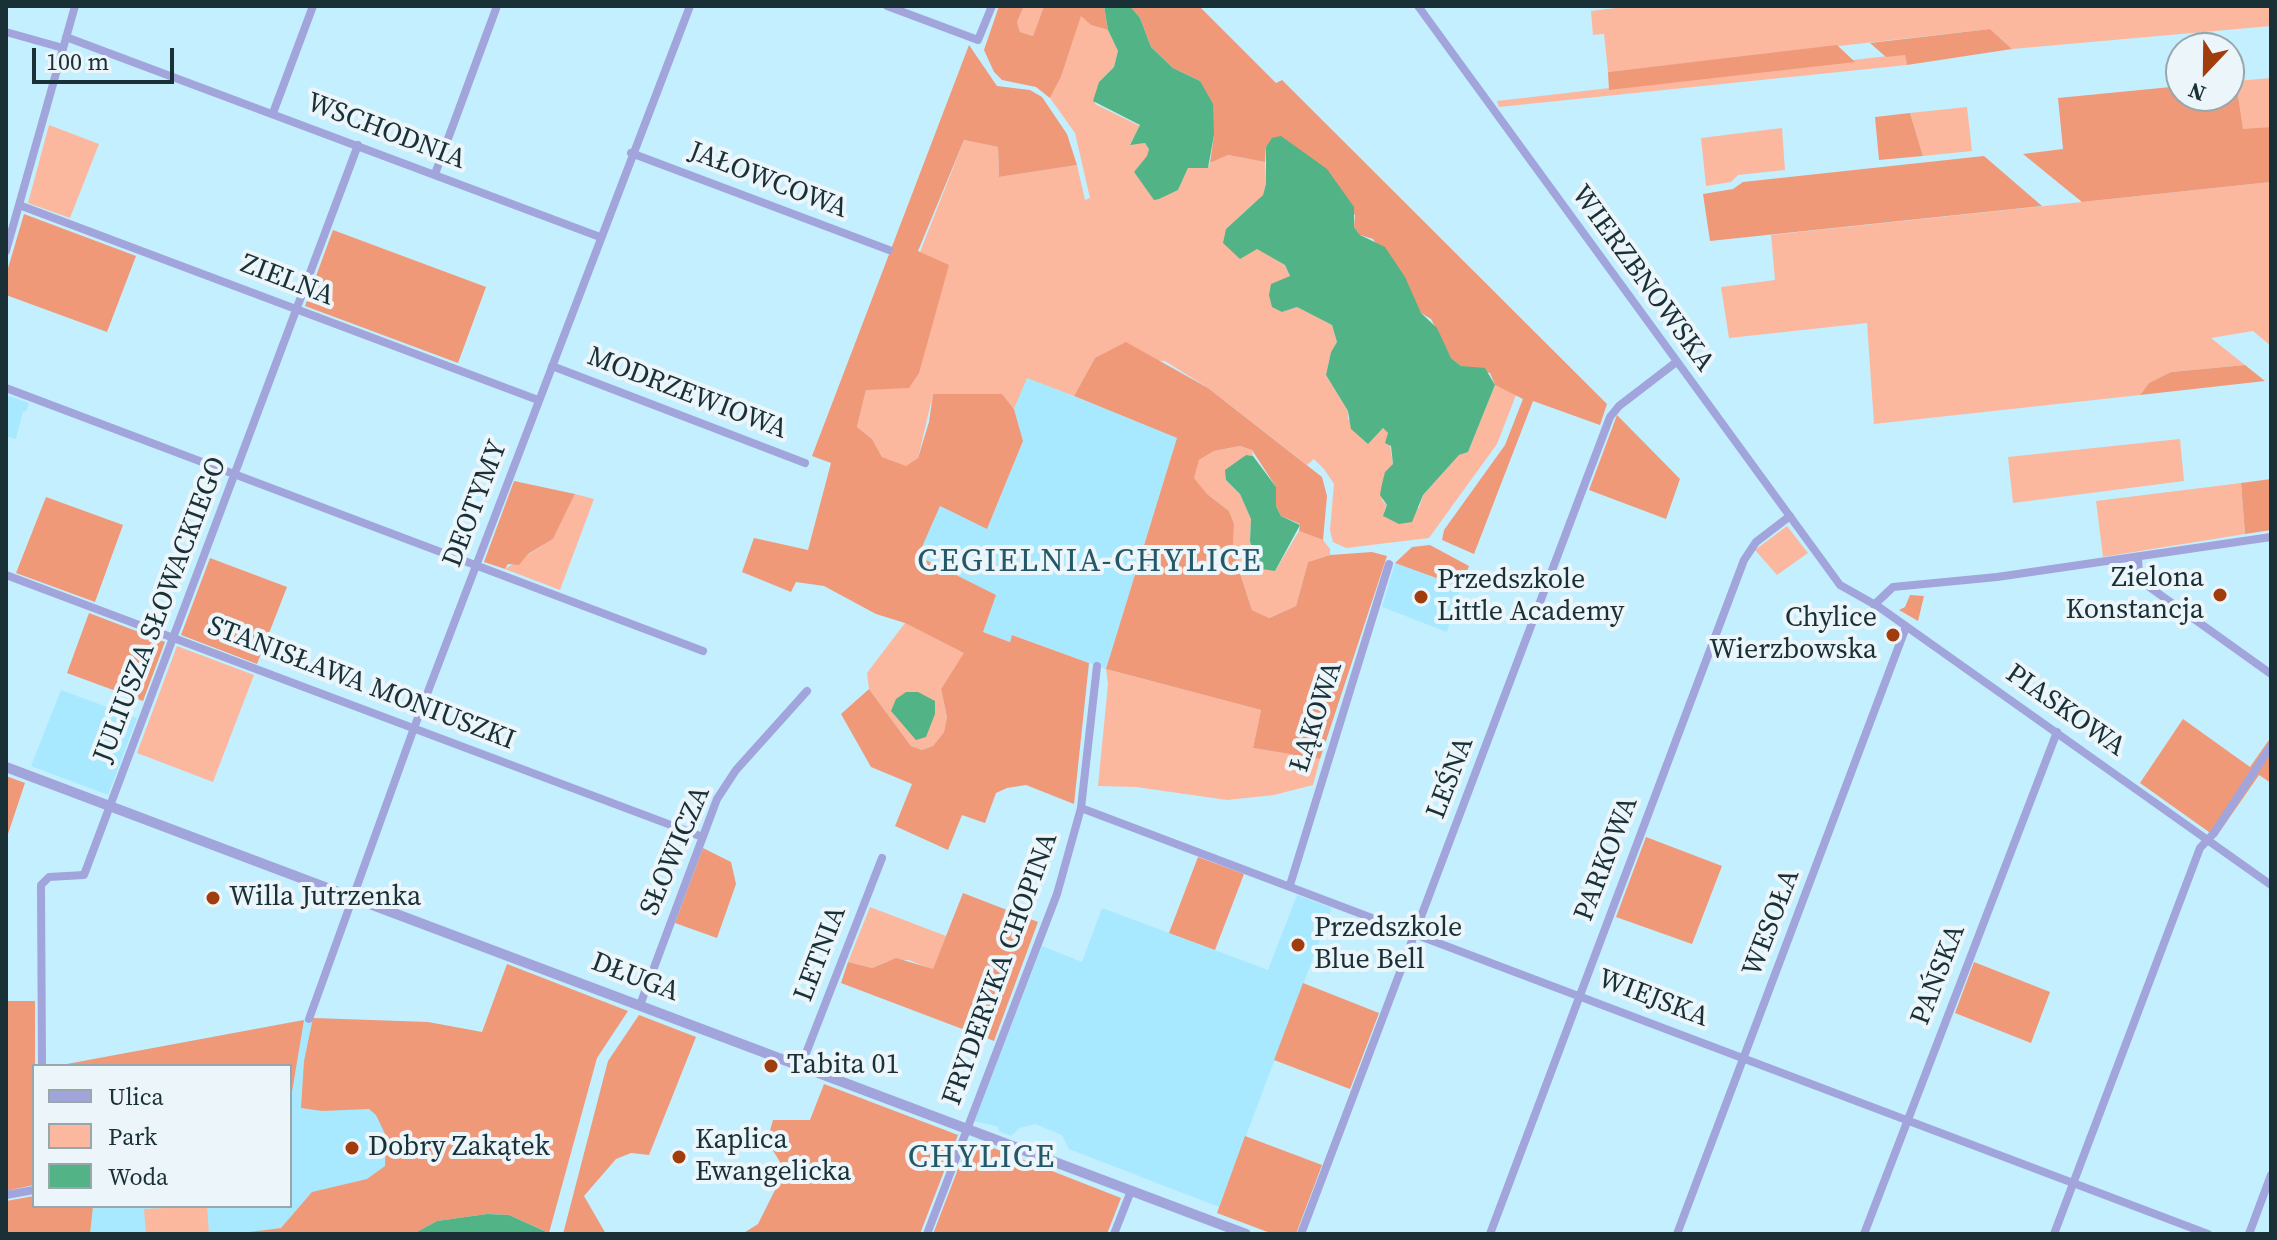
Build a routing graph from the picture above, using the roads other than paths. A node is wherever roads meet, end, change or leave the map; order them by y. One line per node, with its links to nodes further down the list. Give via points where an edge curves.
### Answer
1 (75, 6): 10 (street)
2 (313, 6): 12 (street)
3 (485, 6): 8 (street)
4 (690, 6): 14 (street, DEOTYMY)
5 (887, 6): 6 (street, via 978,40)
6 (992, 6)
7 (1418, 6): 21 (street, WIERZBNOWSKA)
8 (496, 8): 15 (street)
9 (6, 32): 11 (street)
10 (66, 37): 11 (street); 12 (street, WSCHODNIA)
11 (63, 48): 16 (street)
12 (273, 113): 13 (street, WSCHODNIA)
13 (358, 145): 15 (street, WSCHODNIA); 20 (street, JULIUSZA SŁOWACKIEGO)
14 (631, 153): 17 (street, DEOTYMY); 18 (street, JAŁOWCOWA)
15 (435, 174): 17 (street, WSCHODNIA)
16 (19, 205): 19 (street); 20 (street, ZIELNA)
17 (600, 237): 22 (street, DEOTYMY)
18 (889, 250)
19 (6, 251)
20 (298, 309): 24 (street, ZIELNA); 26 (street, JULIUSZA SŁOWACKIEGO)
21 (1675, 363): 27 (street, WIERZBNOWSKA); 55 (street, LEŚNA, via 1610,417)
22 (552, 366): 24 (street, DEOTYMY); 25 (street, MODRZEWIOWA)
23 (6, 388): 26 (street)
24 (538, 400): 32 (street, DEOTYMY)
25 (805, 463)
26 (236, 473): 32 (street); 38 (street, JULIUSZA SŁOWACKIEGO)
27 (1790, 516): 34 (street, WIERZBNOWSKA); 56 (street, PARKOWA, via 1756,542 1744,560)
28 (2271, 537): 29 (street)
29 (2138, 557): 30 (street); 35 (street)
30 (2113, 561): 35 (street); 36 (street, via 1893,587)
31 (1389, 564): 52 (street, ŁĄKOWA)
32 (477, 565): 39 (street); 43 (street, DEOTYMY)
33 (6, 575): 38 (street, STANISŁAWA MONIUSZKI)
34 (1832, 576): 36 (street, PIASKOWA)
35 (2139, 579): 41 (street)
36 (1874, 605): 37 (street, PIASKOWA)
37 (1906, 627): 44 (street, PIASKOWA); 59 (street, WESOŁA)
38 (174, 637): 43 (street, STANISŁAWA MONIUSZKI); 47 (street, JULIUSZA SŁOWACKIEGO)
39 (703, 651)
40 (1097, 666): 48 (street, FRYDERYKA CHOPINA)
41 (2271, 674)
42 (807, 691): 49 (street, SŁOWICZA, via 736,770)
43 (414, 728): 49 (street, STANISŁAWA MONIUSZKI); 54 (street, DEOTYMY)
44 (2057, 732): 50 (street, PIASKOWA); 62 (street, PAŃSKA)
45 (2271, 746): 50 (street)
46 (6, 767): 47 (street, DŁUGA)
47 (111, 805): 54 (street, DŁUGA); 60 (street, JULIUSZA SŁOWACKIEGO, via 84,875 49,877 41,885)
48 (1081, 808): 52 (street, WIEJSKA); 63 (street, FRYDERYKA CHOPINA, via 1057,894)
49 (700, 836): 57 (street, SŁOWICZA)
50 (2207, 839): 53 (street, PIASKOWA); 65 (street)
51 (882, 858): 61 (street, LETNIA)
52 (1290, 885): 55 (street, WIEJSKA)
53 (2271, 885)
54 (351, 896): 57 (street, DŁUGA); 58 (street, DEOTYMY)
55 (1416, 933): 56 (street, WIEJSKA); 72 (street, LEŚNA)
56 (1580, 995): 59 (street, WIEJSKA); 73 (street, PARKOWA)
57 (640, 1005): 61 (street, DŁUGA)
58 (309, 1019)
59 (1745, 1057): 62 (street, WIEJSKA); 74 (street, WESOŁA)
60 (42, 1064)
61 (801, 1066): 63 (street, DŁUGA)
62 (1907, 1118): 65 (street, WIEJSKA); 75 (street, PAŃSKA)
63 (967, 1129): 67 (street, DŁUGA); 69 (street, FRYDERYKA CHOPINA)
64 (2271, 1175): 78 (street)
65 (2074, 1182): 76 (street); 77 (street, WIEJSKA)
66 (32, 1190): 68 (street)
67 (1131, 1191): 70 (street); 71 (street, DŁUGA)
68 (6, 1195)
69 (927, 1234)
70 (1114, 1234)
71 (1246, 1234)
72 (1301, 1234)
73 (1490, 1234)
74 (1677, 1234)
75 (1864, 1234)
76 (2054, 1234)
77 (2208, 1234)
78 (2249, 1234)

